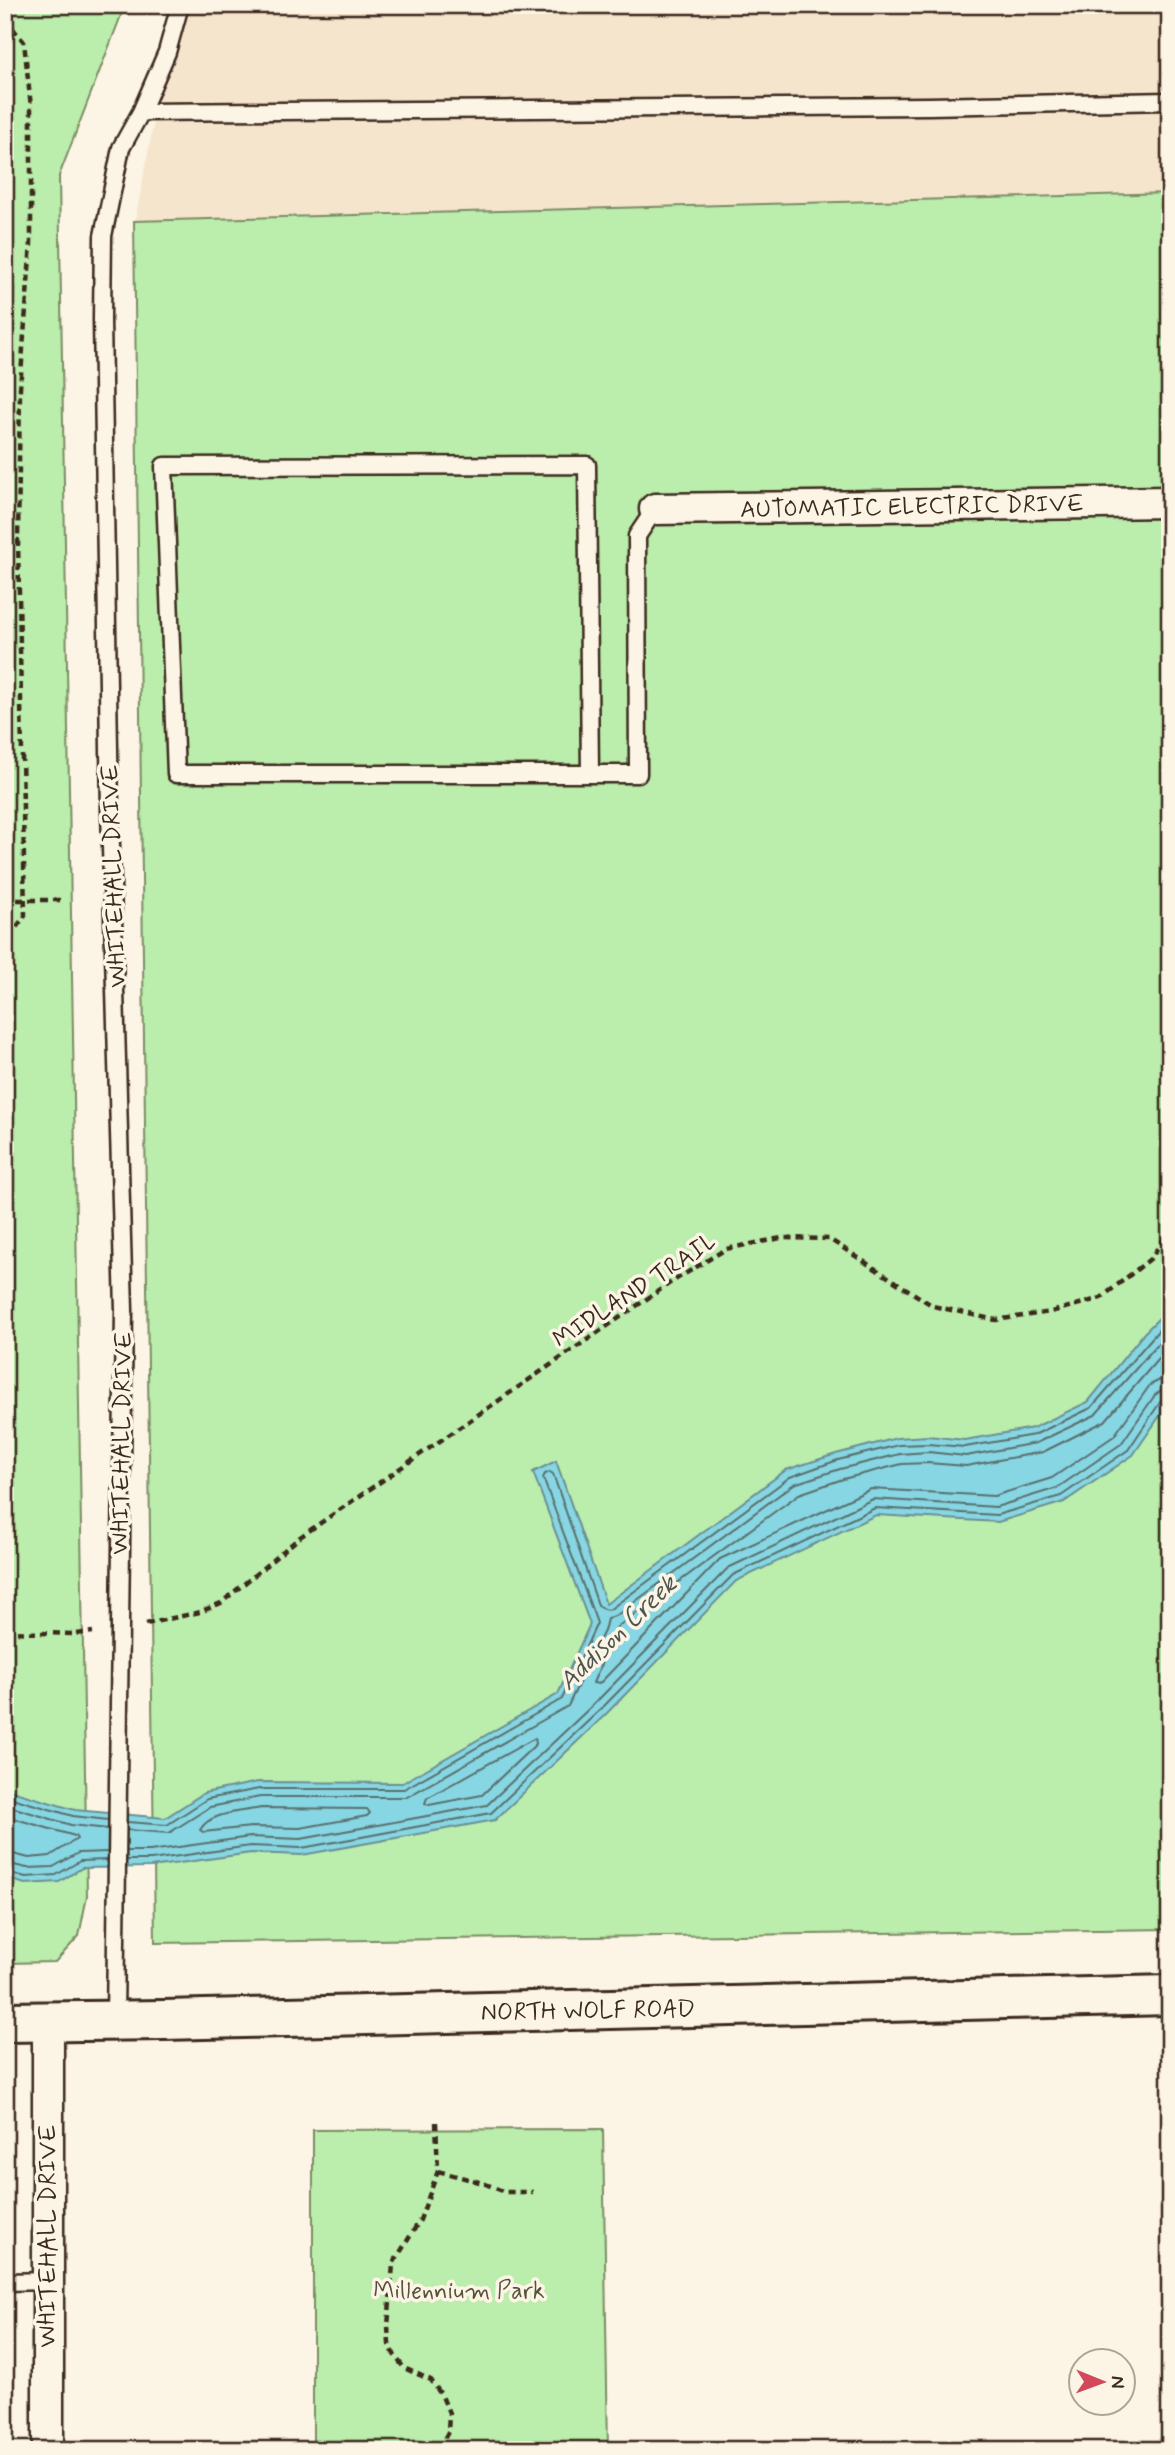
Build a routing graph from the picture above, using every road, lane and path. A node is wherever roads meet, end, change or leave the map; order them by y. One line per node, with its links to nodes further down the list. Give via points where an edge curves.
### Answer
1 (180, 5): 4 (lane, WHITEHALL DRIVE, via 167,52)
2 (5, 19): 8 (path, via 24,42 31,107 31,243 20,388)
3 (1170, 102): 4 (lane)
4 (141, 112): 21 (lane, WHITEHALL DRIVE, via 121,148 103,236 110,797 124,1310)
5 (1170, 502): 6 (street, AUTOMATIC ELECTRIC DRIVE)
6 (654, 509): 9 (lane, via 637,536 638,774)
7 (5, 540): 8 (path)
8 (19, 540): 11 (path)
9 (590, 774): 9 (lane, via 176,774 164,466 587,466)
10 (5, 900): 11 (path)
11 (25, 900): 12 (path); 13 (path, via 26,916)
12 (64, 900)
13 (5, 942)
14 (1170, 1230): 17 (path, MIDLAND TRAIL, via 1150,1259 1101,1297 1051,1312 996,1320 933,1306 829,1239 781,1238 726,1249 300,1537 221,1603)
15 (5, 1408): 16 (path)
16 (5, 1560)
17 (146, 1624)
18 (5, 1632): 19 (path)
19 (87, 1633)
20 (1170, 1995): 21 (main road, NORTH WOLF ROAD)
21 (116, 2020): 23 (main road, NORTH WOLF ROAD)
22 (5, 2022): 23 (main road, NORTH WOLF ROAD)
23 (48, 2022): 27 (street, WHITEHALL DRIVE)
24 (436, 2122): 25 (path)
25 (438, 2171): 26 (path, via 505,2192); 30 (path, via 421,2220 393,2264 388,2326 395,2356 404,2368 431,2381 449,2413 448,2432)
26 (533, 2192)
27 (47, 2281): 28 (lane); 29 (street, WHITEHALL DRIVE)
28 (5, 2282)
29 (48, 2450)
30 (438, 2450)

